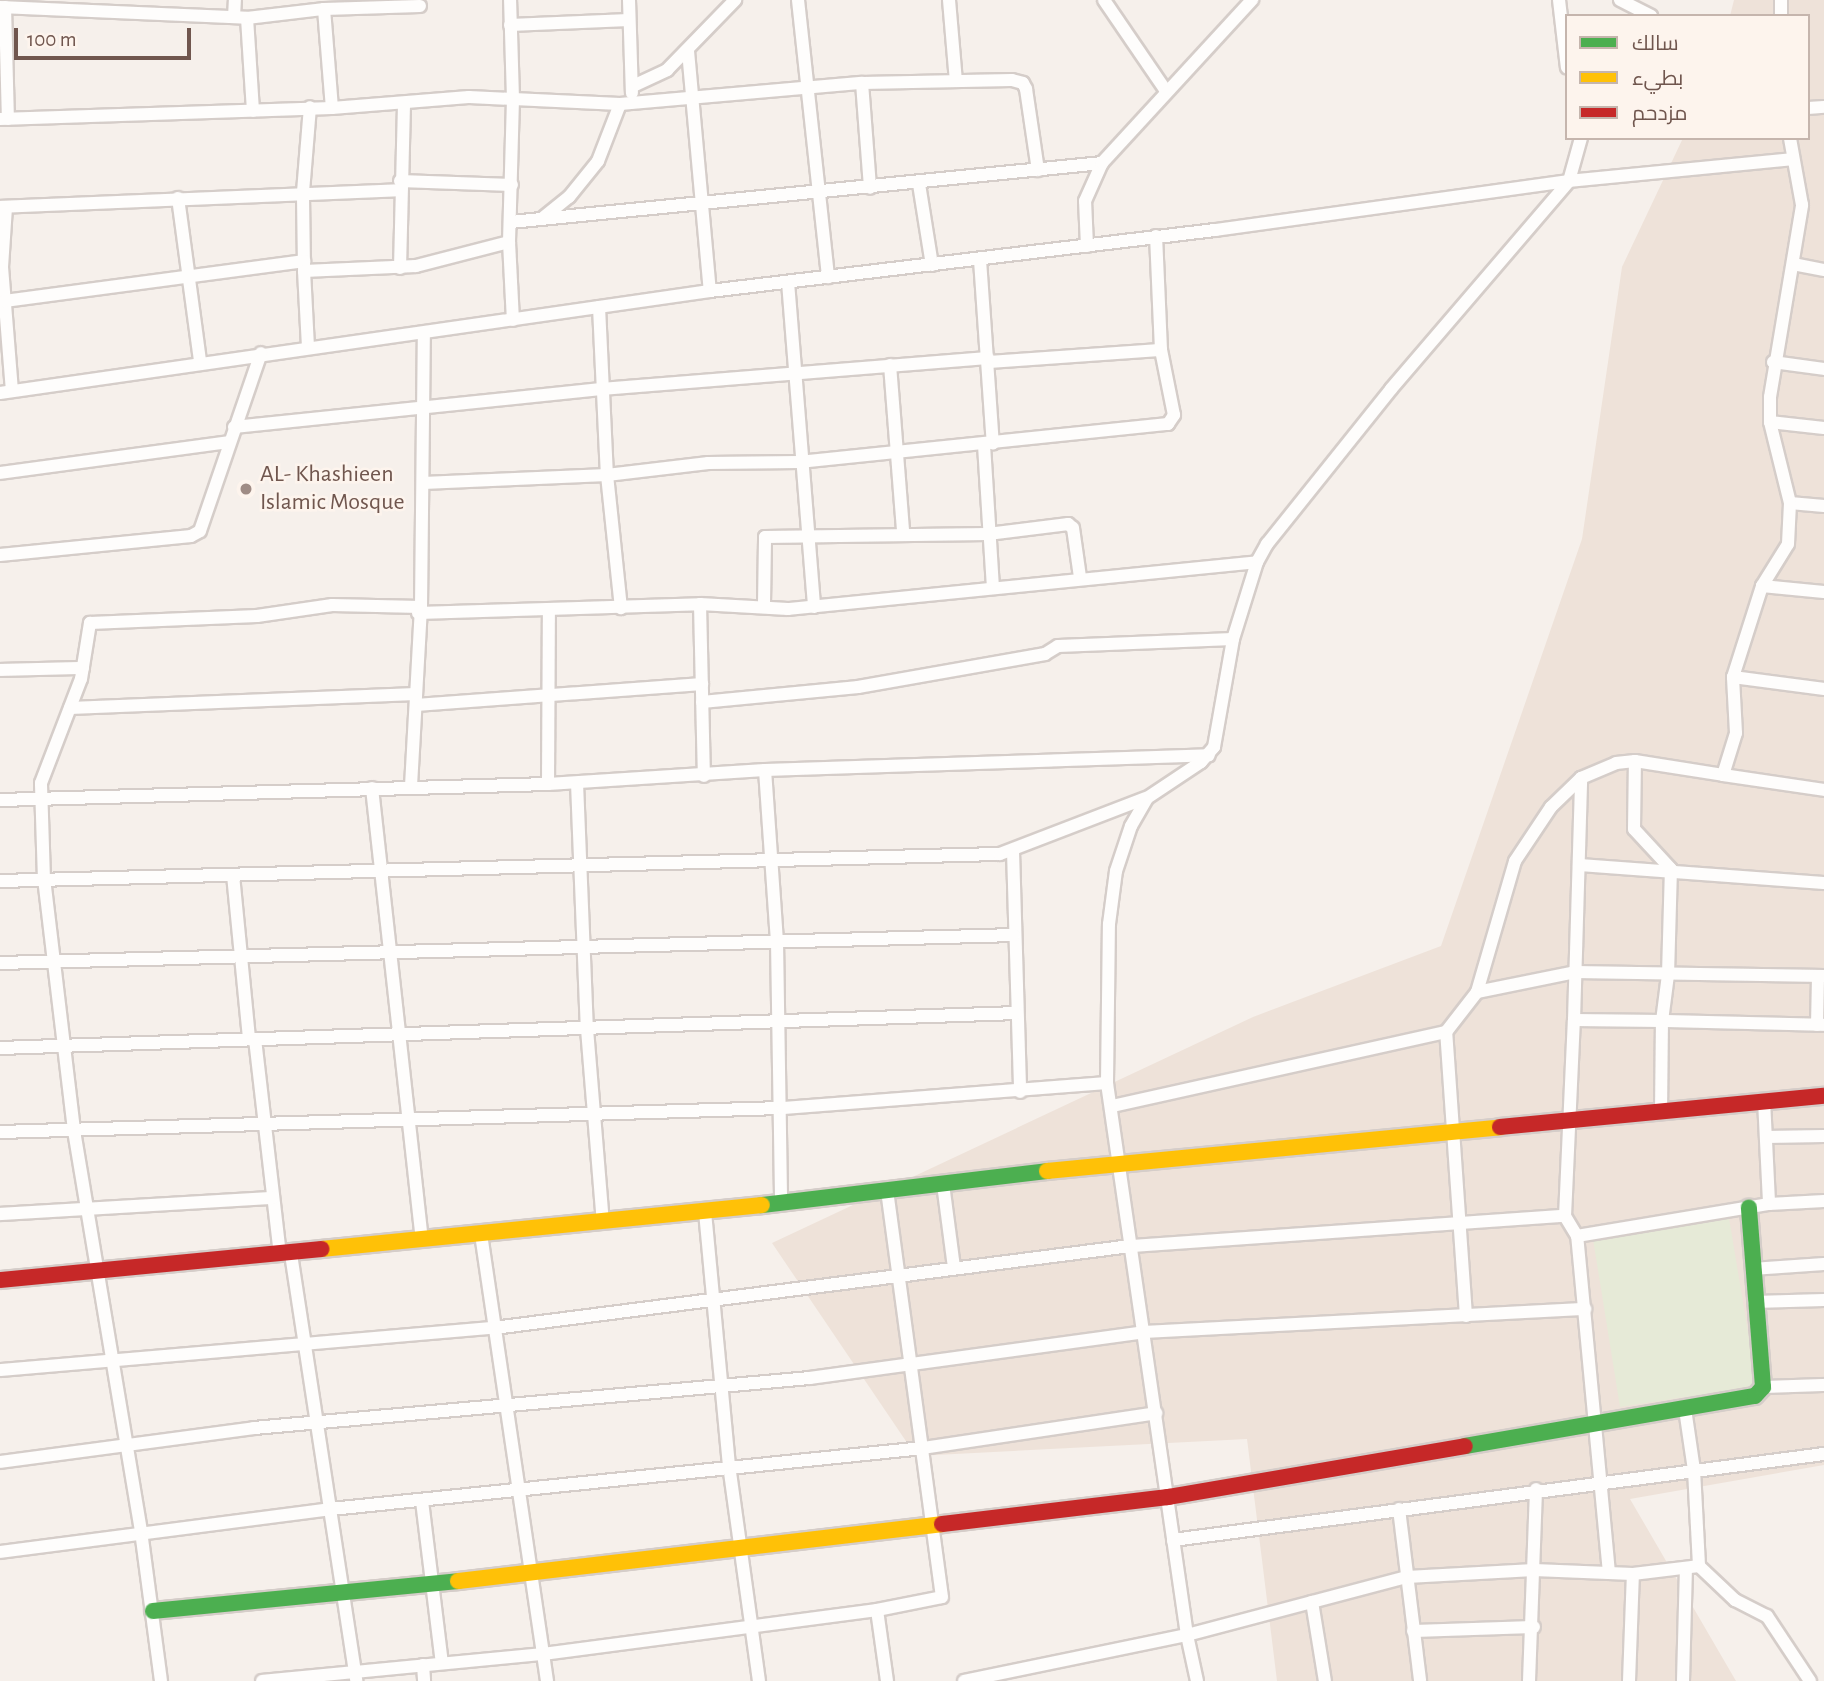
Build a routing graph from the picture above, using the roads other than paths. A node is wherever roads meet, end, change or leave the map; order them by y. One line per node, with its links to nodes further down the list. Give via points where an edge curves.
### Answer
1 (234, 0): 15 (street)
2 (510, 0): 17 (street)
3 (629, 0): 16 (street)
4 (735, 0): 18 (street)
5 (799, 0): 23 (street)
6 (949, 0): 20 (street)
7 (1104, 0): 24 (street)
8 (1252, 0): 24 (street)
9 (1559, 0): 19 (street)
10 (1620, 0): 14 (street)
11 (420, 6): 13 (street)
12 (2, 7): 15 (street); 32 (street)
13 (324, 9): 15 (street); 30 (street)
14 (1647, 14)
15 (241, 18): 31 (street)
16 (629, 20): 17 (street); 22 (street)
17 (510, 25): 26 (street)
18 (688, 51): 22 (street, via 667,70); 25 (street)
19 (1565, 51)
20 (956, 81): 21 (street); 37 (street, via 1023,83)
21 (862, 83): 23 (street); 42 (street)
22 (633, 86): 27 (street)
23 (808, 86): 25 (street); 44 (street)
24 (1166, 91): 36 (street)
25 (692, 94): 27 (street); 46 (street)
26 (513, 99): 27 (street); 28 (street, via 469,97); 40 (street)
27 (626, 102): 48 (street, via 598,161 569,197)
28 (404, 103): 30 (street); 41 (street)
29 (310, 107): 30 (street); 31 (street); 43 (street)
30 (332, 108)
31 (253, 111): 32 (street)
32 (4, 119)
33 (1580, 140): 38 (street)
34 (1790, 140): 35 (street)
35 (1793, 159): 38 (street); 54 (street, via 1802,193)
36 (1102, 163): 37 (street); 52 (street, via 1085,201)
37 (1038, 170): 39 (street)
38 (1569, 181): 50 (street); 95 (street, via 1391,389)
39 (919, 184): 42 (street); 55 (street)
40 (512, 185): 41 (street); 49 (street)
41 (399, 186): 43 (street); 57 (street)
42 (870, 188): 44 (street)
43 (303, 192): 45 (street); 56 (street)
44 (817, 195): 46 (street); 60 (street)
45 (178, 198): 47 (street); 59 (street)
46 (701, 205): 48 (street); 62 (street)
47 (3, 207): 63 (street)
48 (544, 218): 49 (street)
49 (511, 222): 51 (street)
50 (1156, 236): 52 (street); 68 (street)
51 (509, 242): 57 (street); 65 (street)
52 (1087, 246): 53 (street)
53 (980, 260): 55 (street); 70 (street)
54 (1793, 264): 58 (street); 72 (street)
55 (932, 265): 60 (street)
56 (304, 266): 57 (street); 59 (street); 67 (street)
57 (400, 268)
58 (1824, 270)
59 (188, 273): 63 (street); 71 (street)
60 (828, 277): 61 (street)
61 (788, 282): 62 (street); 75 (street)
62 (710, 291): 64 (street)
63 (3, 293): 77 (street)
64 (599, 307): 65 (street); 76 (street)
65 (513, 320): 66 (street)
66 (424, 334): 67 (street); 78 (street)
67 (308, 347): 69 (street)
68 (1161, 350): 70 (street); 83 (street, via 1174,415 1171,422)
69 (261, 353): 71 (street); 80 (street)
70 (988, 360): 73 (street); 83 (street)
71 (200, 361): 77 (street)
72 (1773, 362): 74 (street); 79 (street)
73 (890, 365): 75 (street); 84 (street)
74 (1824, 369)
75 (792, 375): 76 (street); 85 (street)
76 (601, 389): 78 (street); 87 (street)
77 (6, 392)
78 (425, 408): 80 (street); 88 (street)
79 (1770, 422): 81 (street); 89 (street)
80 (234, 427): 82 (street)
81 (1824, 428)
82 (228, 442): 86 (street); 94 (street, via 205,523 191,536)
83 (988, 445): 84 (street); 92 (street)
84 (897, 453): 85 (street); 91 (street)
85 (799, 463): 87 (street, via 708,463); 93 (street)
86 (0, 473)
87 (607, 475): 88 (street); 103 (street)
88 (423, 483): 104 (street)
89 (1790, 503): 90 (street); 97 (street, via 1788,544)
90 (1824, 506)
91 (903, 532): 92 (street); 93 (street)
92 (988, 534): 96 (street, via 1071,525); 98 (street)
93 (808, 535): 101 (street, via 763,538); 102 (street)
94 (0, 555)
95 (1257, 562): 96 (street); 106 (street)
96 (1080, 577): 98 (street)
97 (1762, 586): 99 (street); 109 (street)
98 (993, 587): 102 (street)
99 (1824, 592)
100 (700, 604): 101 (street); 103 (street); 110 (street)
101 (764, 604): 102 (street)
102 (814, 607)
103 (621, 608): 105 (street)
104 (420, 610): 105 (street); 107 (street, via 332,605 257,616 93,623); 113 (street)
105 (549, 611): 112 (street)
106 (1233, 639): 114 (street, via 1058,646 1041,655 858,687); 116 (street, via 1228,686)
107 (83, 668): 108 (street); 115 (street)
108 (0, 670)
109 (1733, 677): 111 (street); 119 (street, via 1736,733)
110 (702, 684): 112 (street); 114 (street)
111 (1824, 689)
112 (549, 694): 113 (street); 123 (street)
113 (416, 699): 115 (street); 124 (street)
114 (702, 702): 120 (street)
115 (71, 708): 127 (street)
116 (1209, 755): 118 (street); 128 (street)
117 (1635, 761): 119 (street); 121 (street, via 1616,763); 134 (street, via 1634,829)
118 (765, 770): 120 (street); 131 (street)
119 (1723, 775): 126 (street)
120 (704, 776): 122 (street)
121 (1581, 778): 133 (street); 150 (street, via 1550,807 1515,861)
122 (577, 783): 123 (street); 132 (street)
123 (548, 784): 124 (street)
124 (411, 786): 125 (street)
125 (372, 788): 127 (street); 135 (street)
126 (1824, 790)
127 (38, 797): 129 (street); 137 (street)
128 (1147, 798): 130 (street); 162 (street, via 1131,826 1112,898)
129 (0, 800)
130 (1013, 850): 131 (street); 140 (street)
131 (771, 857): 132 (street); 141 (street)
132 (580, 863): 135 (street); 142 (street)
133 (1579, 865): 134 (street); 147 (street)
134 (1671, 869): 139 (street); 148 (street)
135 (382, 872): 136 (street); 143 (street)
136 (233, 875): 137 (street); 144 (street)
137 (44, 880): 138 (street); 145 (street)
138 (0, 881)
139 (1824, 883)
140 (1014, 935): 141 (street); 151 (street)
141 (777, 941): 142 (street); 154 (street)
142 (584, 944): 143 (street); 156 (street)
143 (392, 951): 144 (street); 158 (street)
144 (240, 957): 145 (street); 159 (street)
145 (53, 962): 146 (street); 160 (street)
146 (0, 963)
147 (1575, 972): 148 (street); 150 (street); 152 (street)
148 (1668, 975): 149 (street); 153 (street)
149 (1821, 976): 155 (street)
150 (1476, 992): 157 (street)
151 (1015, 1013): 154 (street); 163 (street)
152 (1574, 1020): 153 (street); 172 (street)
153 (1662, 1021): 155 (street); 169 (street)
154 (779, 1024): 156 (street); 167 (street)
155 (1821, 1025)
156 (587, 1029): 158 (street); 168 (street)
157 (1446, 1032): 166 (street); 175 (street)
158 (401, 1033): 159 (street); 170 (street)
159 (252, 1039): 160 (street); 171 (street)
160 (63, 1045): 161 (street); 173 (street)
161 (0, 1048)
162 (1107, 1083): 163 (street); 166 (street)
163 (1020, 1092): 167 (street)
164 (1824, 1096): 165 (street)
165 (1764, 1100): 169 (street); 177 (street)
166 (1112, 1106): 178 (street)
167 (783, 1108): 168 (street); 183 (street)
168 (594, 1113): 170 (street); 191 (street)
169 (1661, 1113): 172 (street)
170 (411, 1116): 171 (street); 194 (street)
171 (264, 1121): 173 (street); 181 (street)
172 (1571, 1122): 175 (street); 189 (street)
173 (74, 1130): 174 (street); 186 (street)
174 (0, 1132)
175 (1455, 1132): 178 (street); 190 (street)
176 (1824, 1136): 177 (street)
177 (1766, 1137): 184 (street)
178 (1118, 1163): 179 (street); 195 (street)
179 (943, 1184): 180 (street); 198 (street)
180 (887, 1191): 183 (street); 201 (street)
181 (273, 1198): 186 (street); 196 (street)
182 (1824, 1201): 184 (street)
183 (781, 1204): 187 (street)
184 (1769, 1204): 185 (street)
185 (1749, 1208): 193 (street); 199 (street)
186 (89, 1209): 188 (street); 200 (street)
187 (705, 1212): 191 (street); 203 (street)
188 (0, 1214)
189 (1565, 1216): 190 (street); 193 (street)
190 (1458, 1220): 195 (street); 207 (street)
191 (603, 1222): 192 (street)
192 (481, 1234): 194 (street); 208 (street)
193 (1577, 1236): 206 (street)
194 (422, 1240): 196 (street)
195 (1131, 1246): 198 (street); 209 (street)
196 (285, 1254): 200 (street); 210 (street)
197 (1824, 1264): 199 (street)
198 (954, 1267): 201 (street)
199 (1752, 1269): 205 (street)
200 (100, 1273): 202 (street); 211 (street)
201 (898, 1274): 203 (street); 212 (street)
202 (0, 1280)
203 (712, 1298): 208 (street); 215 (street)
204 (1824, 1300): 205 (street)
205 (1754, 1302): 216 (street)
206 (1585, 1309): 207 (street); 220 (street)
207 (1466, 1316): 209 (street)
208 (494, 1328): 210 (street); 217 (street)
209 (1145, 1332): 212 (street); 219 (street)
210 (304, 1342): 211 (street); 221 (street)
211 (114, 1359): 213 (street); 222 (street)
212 (908, 1364): 215 (street); 223 (street)
213 (0, 1370)
214 (1824, 1385): 216 (street)
215 (722, 1387): 217 (street); 226 (street)
216 (1763, 1387): 218 (street, via 1755,1396)
217 (508, 1408): 221 (street); 230 (street)
218 (1685, 1409): 220 (street); 227 (street)
219 (1156, 1413): 223 (street); 231 (street)
220 (1596, 1421): 228 (street); 231 (street)
221 (317, 1422): 222 (street); 233 (street)
222 (127, 1444): 225 (street); 236 (street)
223 (923, 1448): 226 (street); 235 (street)
224 (1824, 1454): 227 (street)
225 (0, 1462)
226 (729, 1465): 230 (street); 238 (street)
227 (1694, 1470): 228 (street); 240 (street)
228 (1603, 1480): 229 (street); 243 (street)
229 (1536, 1489): 234 (street); 241 (street)
230 (519, 1490): 232 (street); 242 (street)
231 (1168, 1497): 235 (street); 237 (street)
232 (422, 1501): 233 (street); 246 (street)
233 (331, 1509): 236 (street); 247 (street)
234 (1399, 1509): 237 (street); 245 (street)
235 (933, 1526): 238 (street); 249 (street, via 942,1597)
236 (141, 1531): 239 (street); 250 (street)
237 (1173, 1540): 254 (street)
238 (739, 1550): 242 (street); 251 (street)
239 (0, 1552)
240 (1692, 1567): 244 (street); 271 (street); 272 (street, via 1735,1600 1767,1616)
241 (1534, 1570): 243 (street); 245 (street); 252 (street)
242 (533, 1573): 246 (street); 255 (street)
243 (1609, 1573): 244 (street)
244 (1633, 1574): 270 (street)
245 (1407, 1577): 248 (street); 253 (street)
246 (432, 1584): 247 (street); 256 (street)
247 (343, 1593): 250 (street); 258 (street)
248 (1312, 1602): 254 (street); 267 (street)
249 (877, 1610): 251 (street); 264 (street)
250 (153, 1611): 259 (street)
251 (751, 1626): 255 (street); 263 (street)
252 (1534, 1627): 253 (street); 269 (street)
253 (1413, 1631): 268 (street)
254 (1187, 1635): 265 (street); 266 (street)
255 (543, 1654): 256 (street); 262 (street)
256 (442, 1663): 257 (street)
257 (423, 1665): 258 (street); 261 (street)
258 (356, 1676): 260 (street)
259 (162, 1681)
260 (262, 1681)
261 (424, 1681)
262 (547, 1681)
263 (759, 1681)
264 (887, 1681)
265 (964, 1681)
266 (1198, 1681)
267 (1325, 1681)
268 (1420, 1681)
269 (1529, 1681)
270 (1629, 1681)
271 (1683, 1681)
272 (1810, 1681)

